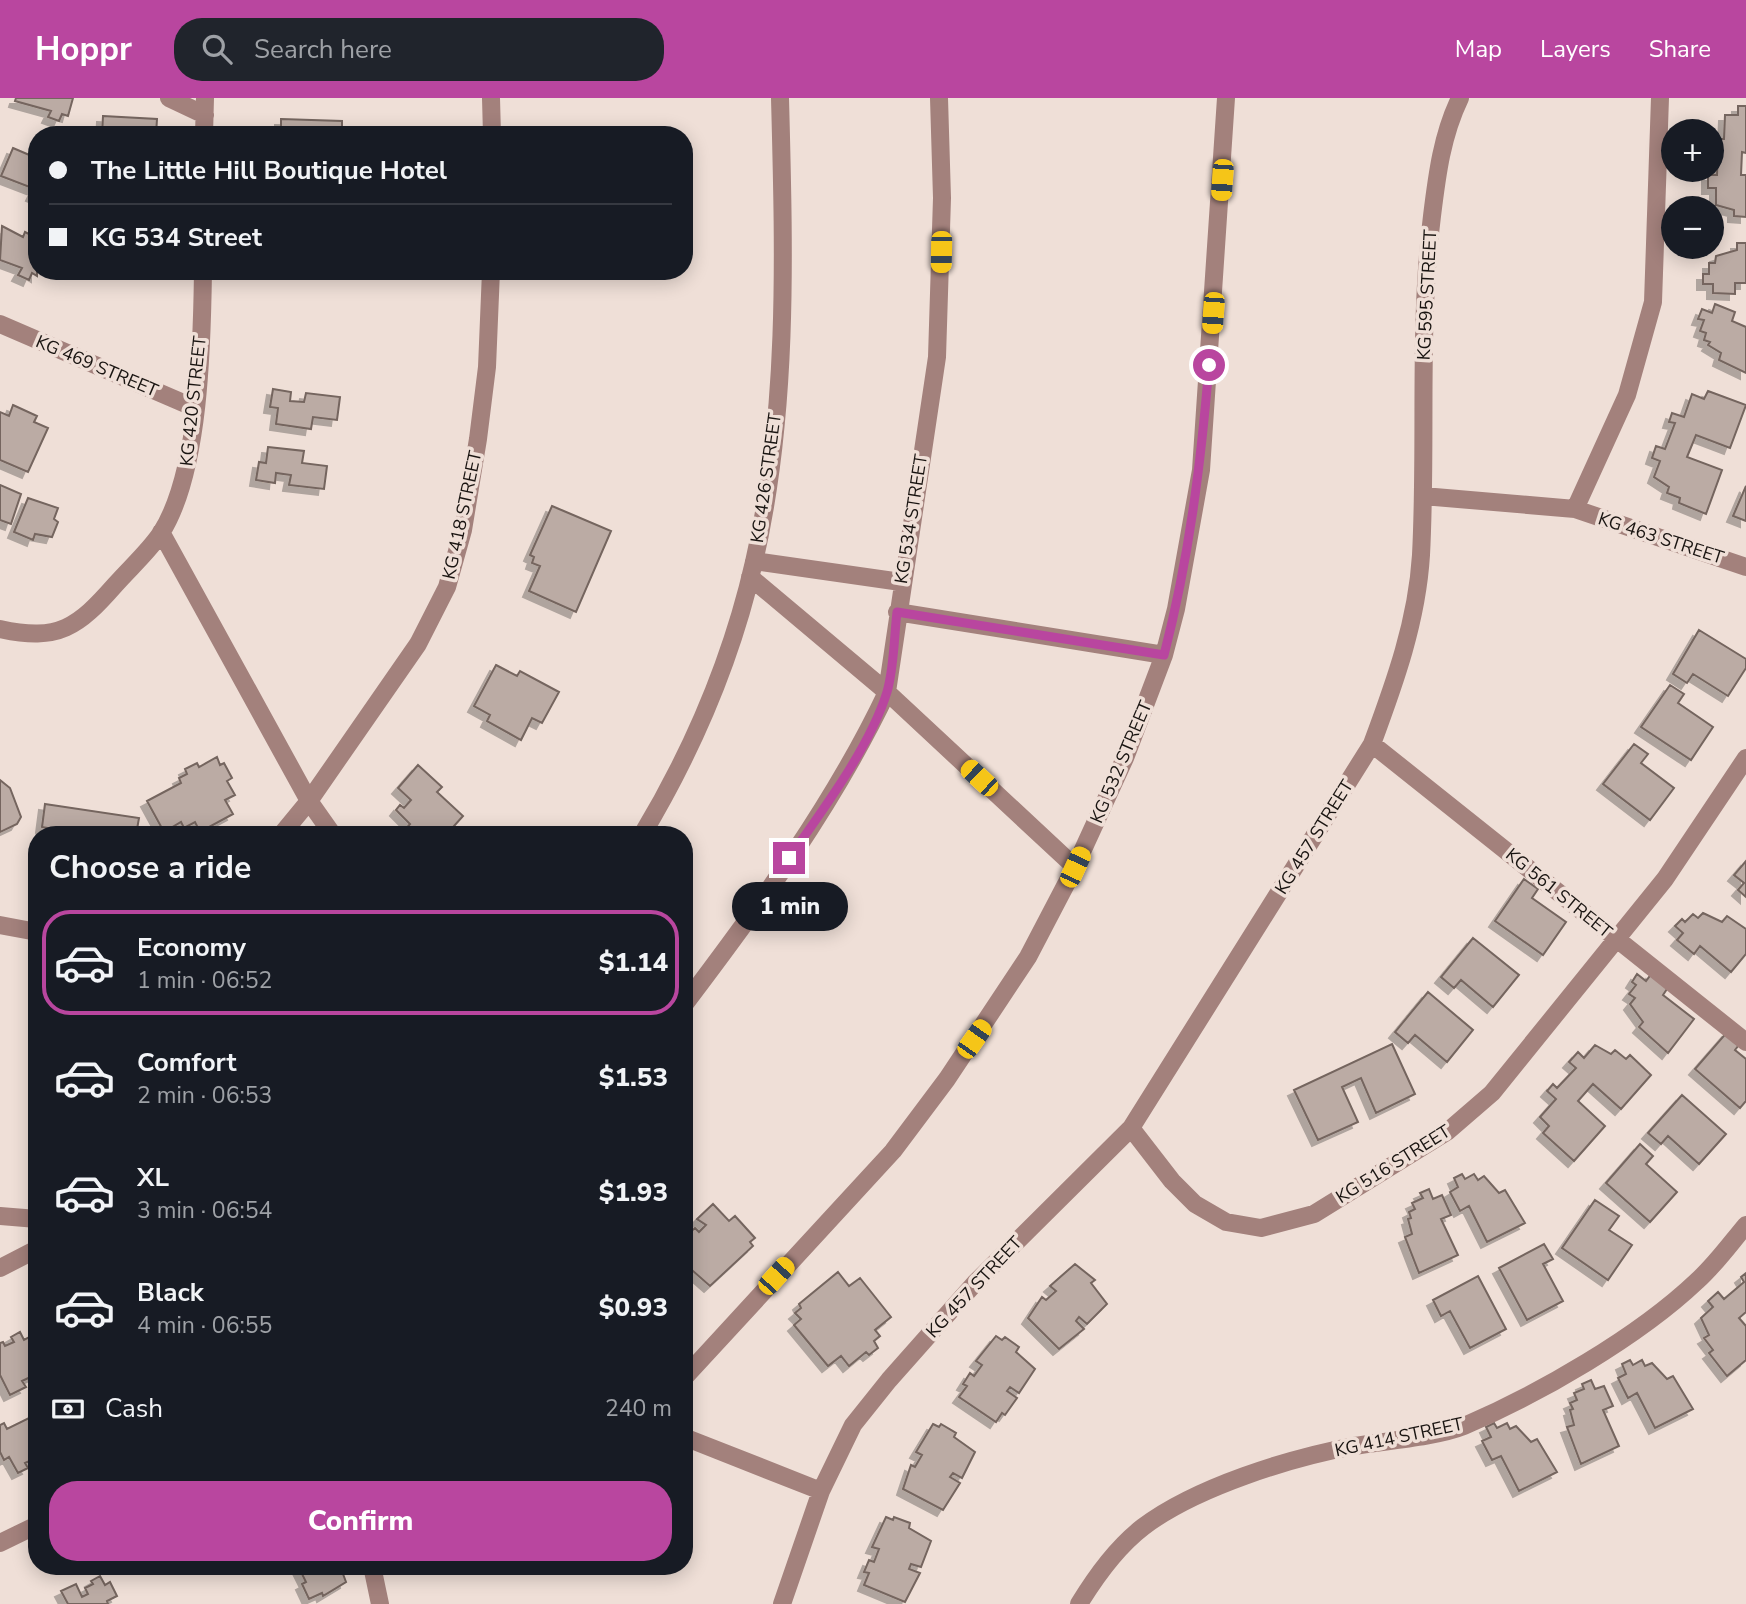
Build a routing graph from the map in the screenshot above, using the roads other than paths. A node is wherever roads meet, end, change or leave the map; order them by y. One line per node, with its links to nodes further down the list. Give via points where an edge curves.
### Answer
1 (169, 98): 8 (street)
2 (491, 98): 10 (street)
3 (780, 98): 19 (street, KG 426 STREET, via 783,225 774,440)
4 (939, 98): 20 (street, KG 534 STREET, via 942,198 937,357)
5 (1226, 98): 23 (street, KG 532 STREET, via 1201,470)
6 (1460, 98): 15 (street, KG 595 STREET, via 1438,168 1427,256)
7 (1660, 98): 16 (street, via 1653,302 1627,395)
8 (205, 106): 9 (street)
9 (204, 126)
10 (492, 126)
11 (202, 280): 14 (street, KG 420 STREET)
12 (491, 280): 27 (street, KG 418 STREET, via 478,439 463,530 447,587 418,644)
13 (0, 324): 14 (street, KG 469 STREET)
14 (194, 408): 17 (street, KG 420 STREET, via 184,479)
15 (1423, 496): 16 (street); 25 (street, KG 457 STREET, via 1413,619)
16 (1575, 509): 18 (street, KG 463 STREET)
17 (161, 532): 22 (street, KG 420 STREET, via 86,618 57,632); 27 (street)
18 (1746, 567)
19 (752, 569): 20 (street); 24 (street); 30 (street, KG 426 STREET, via 724,665 678,774)
20 (901, 582): 21 (street, KG 534 STREET)
21 (897, 612): 23 (street); 24 (street, KG 534 STREET)
22 (0, 629)
23 (1164, 655): 31 (street, KG 532 STREET, via 1125,758)
24 (887, 692): 31 (street); 35 (street, KG 534 STREET, via 831,798)
25 (1372, 744): 34 (street, KG 561 STREET); 37 (street, KG 457 STREET)
26 (1746, 758): 34 (street, KG 516 STREET)
27 (309, 801): 28 (street, KG 418 STREET); 29 (street)
28 (288, 826)
29 (327, 826)
30 (647, 826)
31 (1075, 867): 43 (street, KG 532 STREET, via 995,1009 893,1151)
32 (0, 925): 33 (street)
33 (28, 930)
34 (1618, 941): 36 (street, KG 561 STREET); 37 (street, KG 516 STREET, via 1492,1093 1448,1131 1314,1214 1261,1227 1226,1222 1195,1204)
35 (693, 992)
36 (1746, 1042)
37 (1131, 1128): 45 (street, KG 457 STREET, via 975,1283 889,1380 853,1425)
38 (0, 1216): 39 (street)
39 (28, 1218)
40 (1746, 1226): 51 (street, KG 414 STREET, via 1697,1281 1629,1334 1556,1378 1461,1427 1332,1451 1231,1482 1181,1503 1133,1537 1105,1564)
41 (28, 1254): 42 (street)
42 (0, 1268)
43 (693, 1368)
44 (693, 1441): 45 (street)
45 (821, 1491): 50 (street, KG 457 STREET)
46 (28, 1530): 47 (street)
47 (0, 1544)
48 (374, 1575): 49 (street)
49 (380, 1604)
50 (782, 1604)
51 (1079, 1604)

